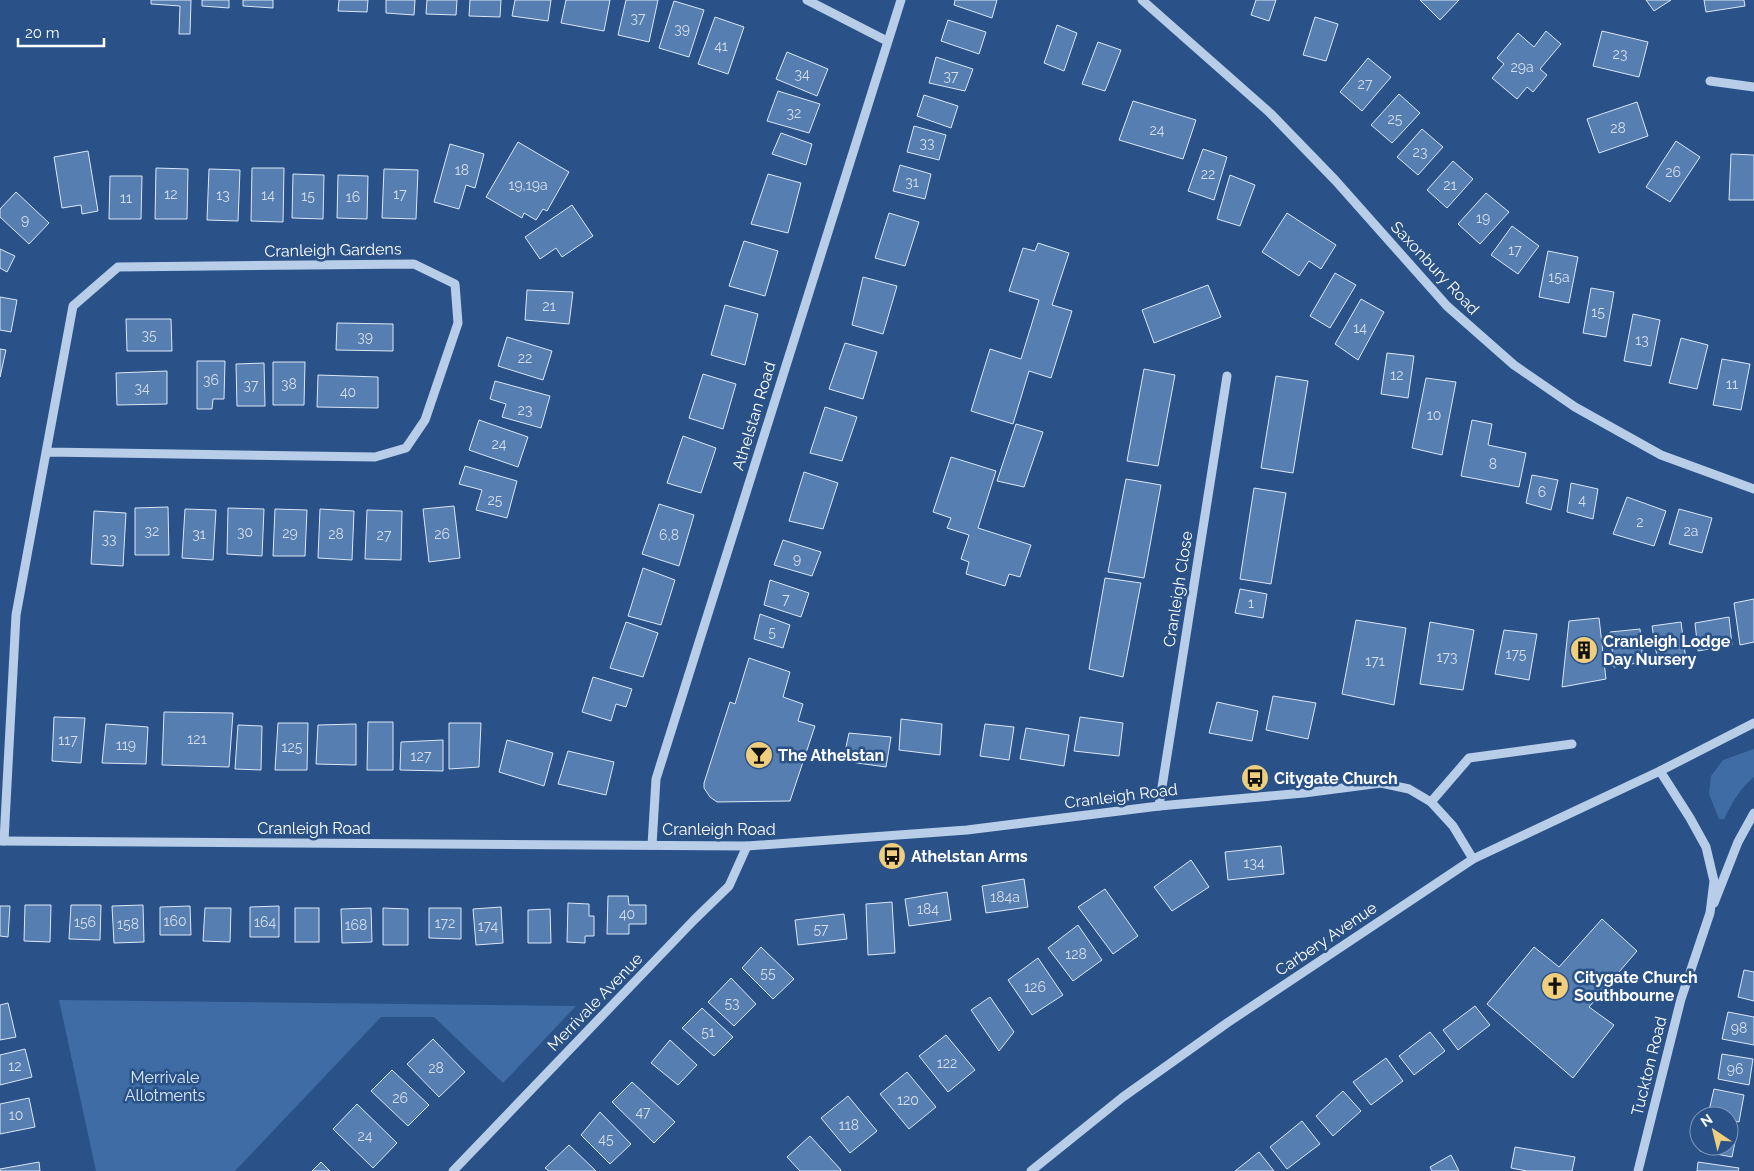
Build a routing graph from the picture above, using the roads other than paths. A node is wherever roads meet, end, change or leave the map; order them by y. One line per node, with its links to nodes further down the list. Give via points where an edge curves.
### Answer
1 (807, 0): 4 (street)
2 (901, 0): 4 (street, Athelstan Road)
3 (1142, 0): 9 (street, Saxonbury Road, via 1270,113 1335,180 1447,306 1514,365 1575,407 1662,455)
4 (887, 41): 17 (street, Athelstan Road, via 656,779)
5 (1710, 81): 6 (street)
6 (1754, 87)
7 (1227, 376): 14 (street, Cranleigh Close)
8 (47, 452): 8 (street, Cranleigh Gardens, via 73,306 118,267 414,264 456,284 458,323 425,420 406,448 375,457); 16 (street, Cranleigh Gardens, via 16,615)
9 (1754, 489)
10 (1754, 723): 12 (street)
11 (1572, 744): 13 (street, via 1469,758)
12 (1660, 771): 19 (street, Carbery Avenue); 20 (street, Tuckton Road, via 1706,847 1714,881)
13 (1431, 802): 14 (street, Cranleigh Road, via 1409,789 1381,783); 19 (street, Cranleigh Road, via 1453,826)
14 (1159, 806): 18 (street, Cranleigh Road, via 967,830)
15 (1754, 813): 20 (street, Tuckton Road, via 1738,842)
16 (2, 841): 17 (street, Cranleigh Road)
17 (652, 844): 18 (street, Cranleigh Road)
18 (747, 846): 21 (street, Merrivale Avenue, via 729,886)
19 (1473, 859): 22 (street, Carbery Avenue, via 1227,1023 1123,1097)
20 (1710, 912): 23 (street, Tuckton Road, via 1681,999)
21 (453, 1171)
22 (1031, 1171)
23 (1638, 1171)

